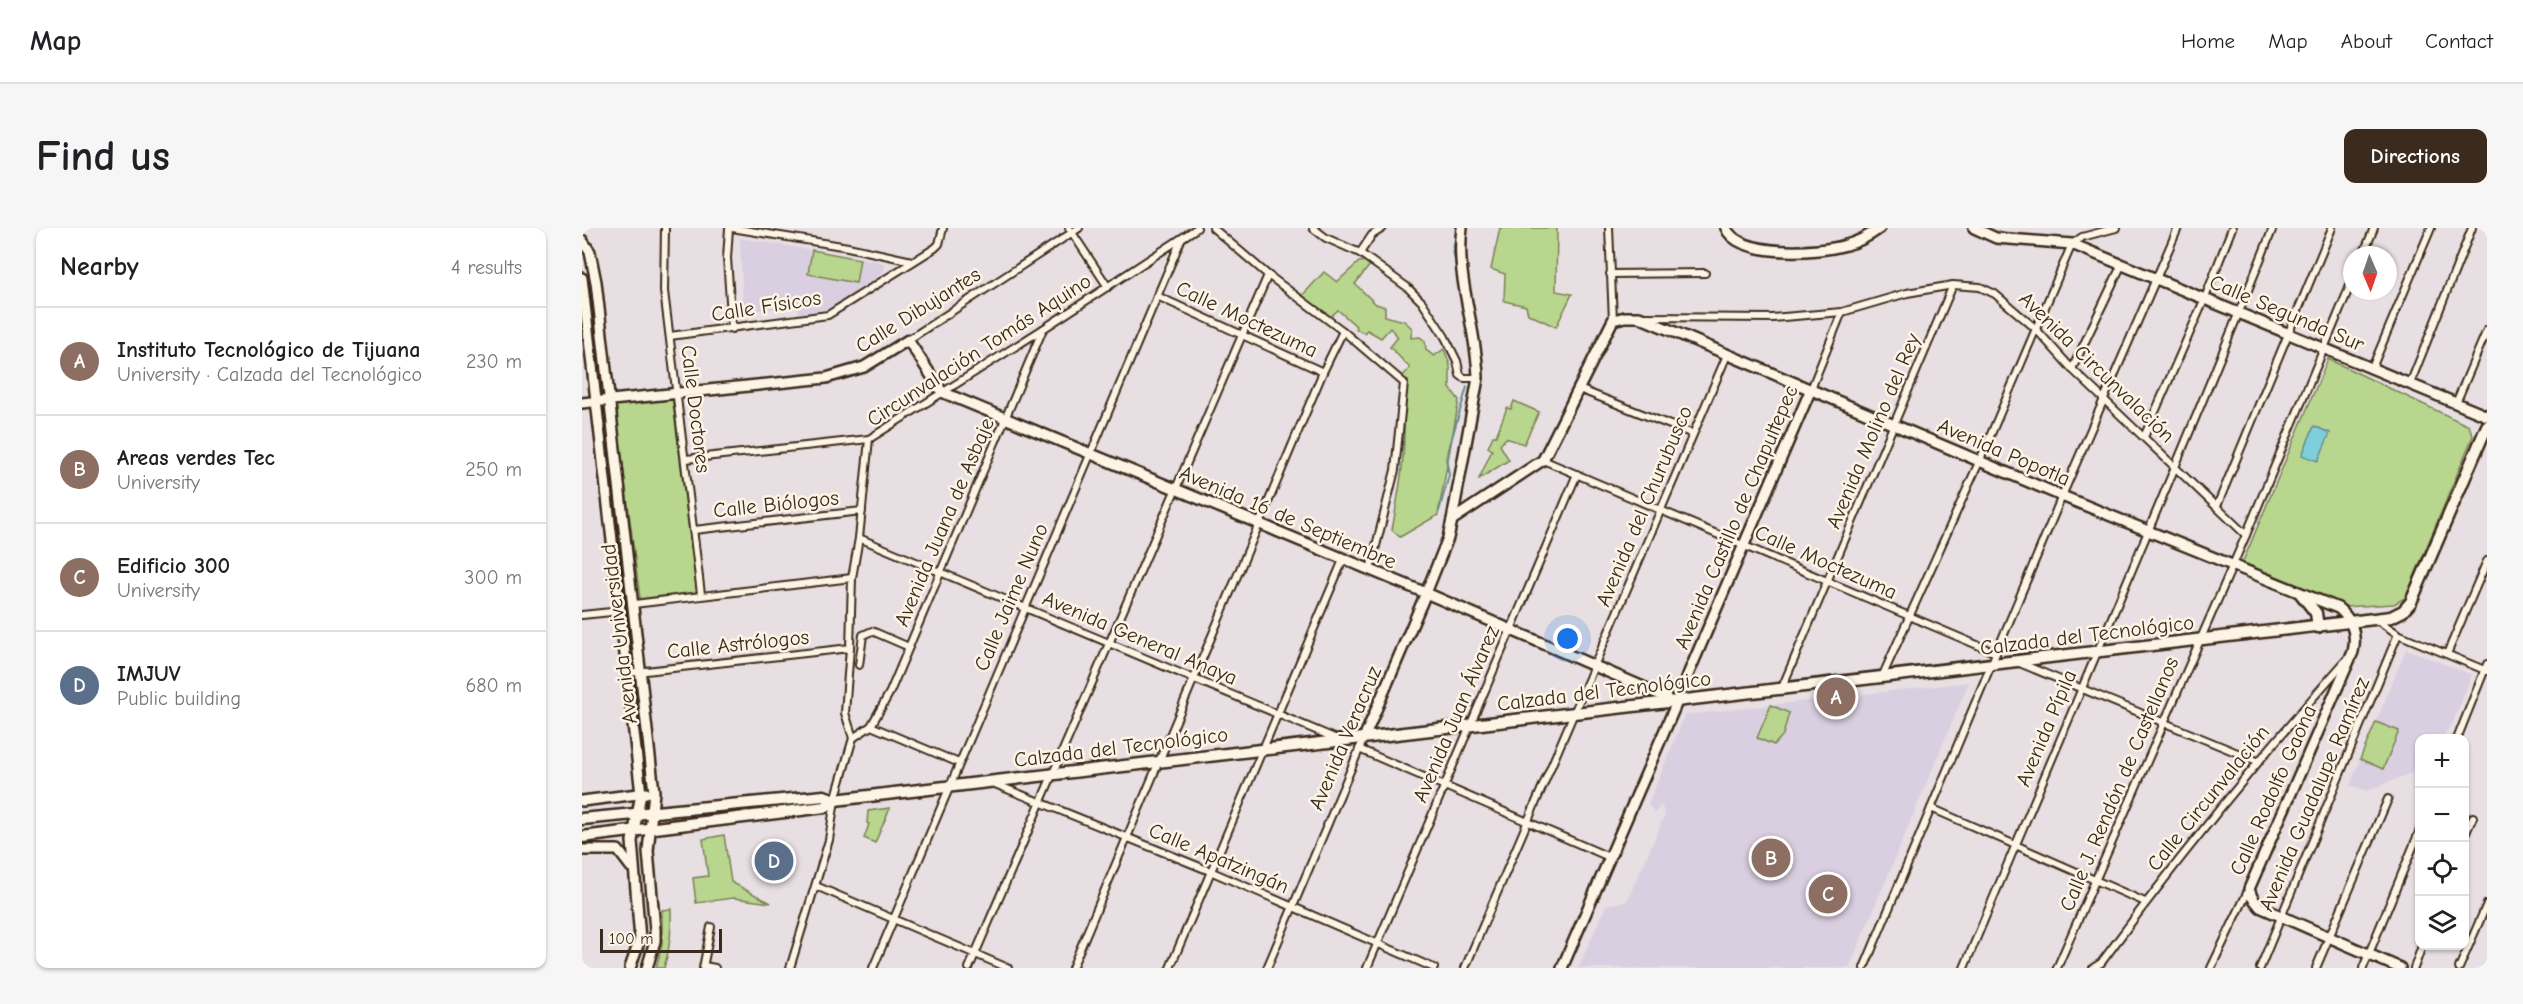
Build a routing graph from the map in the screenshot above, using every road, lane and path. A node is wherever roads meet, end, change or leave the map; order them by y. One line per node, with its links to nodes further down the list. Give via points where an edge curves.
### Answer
1 (665, 228): 51 (street, Calle Doctores, via 664,291)
2 (730, 228): 28 (street); 45 (street, via 727,258)
3 (943, 228): 28 (street, Calle Físicos, via 939,244)
4 (1079, 228): 22 (street, Calle Dibujantes)
5 (1197, 228): 24 (street, Circunvalación Tomás Aquino)
6 (1213, 228): 32 (street)
7 (1313, 228): 27 (street)
8 (1383, 228): 27 (street, via 1372,235)
9 (1462, 228): 58 (street, Avenida Veracruz, via 1460,256 1478,356)
10 (1608, 228): 31 (street)
11 (1726, 228): 12 (street, via 1730,236 1751,246 1807,252 1848,245)
12 (1880, 228)
13 (1974, 228): 25 (street, Calle Segunda Sur, via 1996,238)
14 (2116, 228): 25 (street, via 2082,237)
15 (2178, 228): 34 (street)
16 (2232, 228): 38 (street)
17 (2273, 228): 41 (street, Avenida Pípila)
18 (2332, 228): 50 (street)
19 (2374, 228): 26 (street)
20 (2431, 228): 55 (street)
21 (2472, 228): 59 (street)
22 (1070, 230): 36 (street); 52 (street, Calle Dibujantes)
23 (582, 240): 65 (street, Avenida Universidad, via 590,252 596,282)
24 (1181, 240): 36 (street, Circunvalación Tomás Aquino); 37 (street, Calle Jaime Nuno)
25 (2072, 244): 29 (street, Calle Segunda Sur); 44 (street)
26 (2367, 246)
27 (1360, 253): 58 (street, via 1422,302 1445,337 1460,375)
28 (912, 261): 45 (street, Calle Físicos, via 828,315)
29 (2121, 264): 34 (street, Calle Segunda Sur); 56 (street)
30 (1705, 273): 31 (street)
31 (1610, 274): 43 (street)
32 (1268, 275): 48 (street); 49 (street)
33 (582, 278): 66 (street, Avenida Universidad)
34 (2157, 279): 38 (street, Calle Segunda Sur); 64 (street)
35 (1953, 285): 40 (street, Avenida Circunvalación, via 1908,292); 44 (street, Avenida Circunvalación, via 1976,285 1989,290); 71 (street, Avenida Molino del Rey)
36 (1108, 287): 46 (street, Circunvalación Tomás Aquino)
37 (1157, 296): 49 (street, Calle Moctezuma); 76 (street, Calle Jaime Nuno)
38 (2205, 298): 41 (street, Calle Segunda Sur); 74 (street)
39 (2344, 300): 53 (street, Calle J. Rendón de Castellanos)
40 (1842, 312): 42 (street, Avenida Circunvalación, via 1772,318); 61 (street, Avenida Castillo de Chapultepec)
41 (2240, 313): 50 (street, Calle Segunda Sur); 80 (street, Avenida Pípila)
42 (1639, 317): 43 (street, Avenida Circunvalación); 54 (street, Avenida Popotla)
43 (1613, 320): 60 (street)
44 (2035, 328): 56 (street, Avenida Circunvalación); 79 (street)
45 (732, 329): 51 (street, Calle Físicos)
46 (1043, 329): 62 (street, Circunvalación Tomás Aquino); 70 (street, Avenida Juana de Asbaje)
47 (2487, 330): 68 (street)
48 (1343, 331): 57 (street); 97 (street, via 1394,372 1404,386 1395,470)
49 (1242, 333): 57 (street, Calle Moctezuma); 82 (street)
50 (2288, 333): 53 (street, Calle Segunda Sur); 84 (street)
51 (670, 336): 63 (street, Calle Doctores)
52 (908, 340): 62 (street); 63 (street, Calle Dibujantes, via 864,367 826,378)
53 (2325, 348): 55 (street, Calle Segunda Sur); 91 (street, Calle J. Rendón de Castellanos)
54 (1726, 355): 61 (street, Avenida Popotla); 73 (street, Avenida del Churubusco)
55 (2372, 368): 59 (street, Calle Segunda Sur)
56 (2072, 369): 64 (street, Avenida Circunvalación)
57 (1323, 372): 88 (street)
58 (1478, 378): 87 (street, Avenida Veracruz)
59 (2410, 384): 68 (street, Calle Segunda Sur)
60 (1579, 389): 73 (street); 78 (street)
61 (1811, 389): 71 (street, Avenida Popotla); 93 (street, Avenida Castillo de Chapultepec)
62 (942, 392): 70 (street, Avenida 16 de Septiembre); 75 (street, Circunvalación Tomás Aquino)
63 (678, 393): 65 (street, Calle Dibujantes); 77 (street, Calle Doctores)
64 (2104, 399): 74 (street, Avenida Circunvalación); 83 (street)
65 (610, 400): 66 (street, Calle Dibujantes); 104 (street, Avenida Universidad)
66 (597, 401): 67 (street, Calle Dibujantes); 106 (street, Avenida Universidad)
67 (582, 403)
68 (2456, 403): 69 (street, Calle Segunda Sur)
69 (2487, 416)
70 (1006, 418): 76 (street, Avenida 16 de Septiembre); 98 (street, Avenida Juana de Asbaje)
71 (1893, 424): 79 (street, Avenida Popotla); 100 (street, Avenida Molino del Rey)
72 (2487, 426): 109 (main road, Calzada del Tecnológico, via 2411,602 2397,614)
73 (1694, 434): 85 (street, Avenida del Churubusco)
74 (2144, 437): 80 (street, Avenida Circunvalación)
75 (869, 439): 77 (street); 86 (street, Circunvalación Tomás Aquino)
76 (1092, 453): 82 (street, Avenida 16 de Septiembre); 105 (street, Calle Jaime Nuno)
77 (686, 459): 89 (street, Calle Doctores)
78 (1543, 460): 81 (street, Calle Moctezuma); 87 (street)
79 (1980, 460): 83 (street, Avenida Popotla); 108 (street)
80 (2176, 468): 84 (street, Avenida Circunvalación); 90 (street, Avenida Pípila)
81 (1577, 474): 85 (street, Calle Moctezuma); 112 (street, Avenida Juan Álvarez)
82 (1175, 489): 88 (street, Avenida 16 de Septiembre); 115 (street)
83 (2062, 496): 90 (street, Avenida Popotla); 119 (street)
84 (2217, 506): 91 (street, Avenida Circunvalación)
85 (1661, 510): 93 (street, Calle Moctezuma); 124 (street, Avenida del Churubusco)
86 (862, 511): 89 (street, Calle Biólogos); 92 (street, Circunvalación Tomás Aquino)
87 (1452, 520): 101 (street, Avenida Veracruz)
88 (1259, 525): 94 (street, Avenida 16 de Septiembre); 130 (street)
89 (694, 530): 102 (street, Calle Doctores)
90 (2149, 531): 96 (street, Avenida Popotla); 120 (street, Avenida Pípila)
91 (2246, 535): 96 (street, Calle J. Rendón de Castellanos)
92 (859, 538): 98 (street, Avenida General Anaya); 99 (street, Circunvalación Tomás Aquino)
93 (1743, 544): 100 (street, Calle Moctezuma); 131 (street, Avenida Castillo de Chapultepec)
94 (1343, 560): 97 (street, Avenida 16 de Septiembre); 135 (street)
95 (2487, 561): 121 (street)
96 (2232, 566): 103 (street, Avenida Popotla); 114 (street, Calle J. Rendón de Castellanos)
97 (1370, 570): 101 (street, Avenida 16 de Septiembre)
98 (941, 572): 105 (street, Avenida General Anaya); 116 (street, Avenida Juana de Asbaje)
99 (852, 578): 102 (street); 117 (street, Circunvalación Tomás Aquino)
100 (1829, 581): 108 (street, Calle Moctezuma); 133 (street, Avenida Molino del Rey)
101 (1426, 593): 112 (street, Avenida 16 de Septiembre); 143 (street, Avenida Veracruz)
102 (701, 594): 104 (street)
103 (2301, 594): 110 (street, Avenida Popotla, via 2338,609); 111 (main road, via 2316,613)
104 (633, 604): 127 (street, Avenida Universidad)
105 (1024, 608): 115 (street, Avenida General Anaya); 147 (street, Calle Jaime Nuno)
106 (621, 611): 107 (street); 128 (street, Avenida Universidad)
107 (582, 615)
108 (1911, 617): 119 (street, Calle Moctezuma); 129 (street)
109 (2377, 620): 110 (main road, Calzada del Tecnológico); 113 (street)
110 (2351, 623): 111 (main road, Calzada del Tecnológico); 118 (street, Calle Rodolfo Gaona)
111 (2318, 627): 114 (main road, Calzada del Tecnológico)
112 (1510, 631): 124 (street, Avenida 16 de Septiembre); 139 (street, Avenida Juan Álvarez)
113 (2398, 634): 121 (street); 181 (street, Avenida Guadalupe Ramírez)
114 (2198, 641): 120 (main road, Calzada del Tecnológico); 137 (street, Calle J. Rendón de Castellanos)
115 (1109, 643): 130 (street, Avenida General Anaya); 148 (street)
116 (909, 647): 123 (street, via 867,632 863,635); 138 (street, Avenida Juana de Asbaje)
117 (850, 648): 127 (street, Calle Astrólogos); 141 (street, Circunvalación Tomás Aquino, via 845,713)
118 (2354, 652): 145 (street, Calle Circunvalación); 177 (street, Calle Rodolfo Gaona)
119 (1996, 653): 125 (street)
120 (2095, 653): 122 (main road, Calzada del Tecnológico); 132 (street, Avenida Pípila)
121 (2447, 654): 126 (street)
122 (2016, 662): 125 (main road, Calzada del Tecnológico); 132 (street)
123 (859, 664)
124 (1594, 666): 134 (street, Avenida 16 de Septiembre); 136 (street, Avenida del Churubusco)
125 (1990, 666): 129 (main road, Calzada del Tecnológico); 158 (street)
126 (2486, 668): 140 (street)
127 (642, 671): 128 (street, Calle Astrólogos); 152 (street, Avenida Universidad)
128 (628, 673): 153 (street, Avenida Universidad)
129 (1882, 678): 133 (main road, Calzada del Tecnológico)
130 (1194, 679): 135 (street, Avenida General Anaya); 146 (street)
131 (1684, 684): 134 (street, Avenida Castillo de Chapultepec)
132 (2080, 689): 137 (street); 170 (street, Avenida Pípila)
133 (1781, 690): 134 (main road, Calzada del Tecnológico)
134 (1671, 699): 136 (main road, Calzada del Tecnológico); 172 (street, Avenida Castillo de Chapultepec)
135 (1277, 714): 142 (street, Avenida General Anaya); 144 (street)
136 (1574, 714): 139 (main road, Calzada del Tecnológico); 163 (street, Avenida del Churubusco)
137 (2163, 723): 145 (street); 175 (street, Calle J. Rendón de Castellanos)
138 (871, 726): 141 (street); 147 (street)
139 (1470, 726): 143 (main road, Calzada del Tecnológico); 150 (street, Avenida Juan Álvarez)
140 (2459, 734)
141 (853, 738): 155 (street)
142 (1342, 741): 143 (main road, Calzada del Tecnológico); 144 (main road, Calzada del Tecnológico)
143 (1361, 744): 150 (street); 180 (street, Avenida Veracruz)
144 (1262, 750): 146 (main road, Calzada del Tecnológico); 174 (street)
145 (2257, 761): 178 (street, Calle Circunvalación)
146 (1158, 762): 148 (main road, Calzada del Tecnológico); 168 (street)
147 (959, 763): 151 (street, Calle Jaime Nuno)
148 (1053, 775): 149 (main road, Calzada del Tecnológico); 157 (street)
149 (990, 782): 151 (main road, Calzada del Tecnológico); 157 (street, Calle Apatzingán)
150 (1444, 786): 163 (street); 185 (street, Avenida Juan Álvarez)
151 (948, 787): 155 (main road, Calzada del Tecnológico); 182 (street, Calle Jaime Nuno)
152 (654, 792): 153 (street); 159 (street, Avenida Universidad)
153 (641, 794): 156 (street); 160 (street, Avenida Universidad)
154 (2388, 799): 184 (street)
155 (835, 800): 159 (main road, Calzada del Tecnológico, via 824,796); 165 (main road, Calzada del Tecnológico, via 825,807); 176 (street)
156 (582, 801)
157 (1041, 802): 168 (street, Calle Apatzingán); 187 (street)
158 (1931, 808): 170 (street); 190 (street)
159 (654, 811): 160 (main road, Calzada del Tecnológico); 165 (street, Avenida Universidad)
160 (637, 813): 162 (main road, Calzada del Tecnológico); 166 (street, Avenida Universidad)
161 (2474, 817): 164 (street)
162 (582, 819)
163 (1528, 821): 172 (street); 203 (street, Avenida del Churubusco)
164 (2469, 827)
165 (650, 828): 166 (main road, Calzada del Tecnológico); 192 (street, Avenida Universidad, via 648,851 655,930)
166 (632, 831): 167 (main road, Calzada del Tecnológico); 173 (street, Avenida Universidad)
167 (582, 837)
168 (1127, 837): 174 (street, Calle Apatzingán); 198 (street)
169 (2415, 842): 188 (street)
170 (2015, 845): 175 (street); 205 (street, Avenida Pípila)
171 (582, 850): 173 (street, via 618,850)
172 (1609, 856): 204 (street, Avenida Castillo de Chapultepec)
173 (633, 870): 191 (street, Avenida Universidad, via 640,939)
174 (1210, 872): 180 (street, Calle Apatzingán); 199 (street)
175 (2095, 880): 178 (street); 206 (street, Calle J. Rendón de Castellanos)
176 (816, 886): 182 (street); 194 (street)
177 (2249, 889): 181 (street, via 2260,907); 208 (street, Calle Rodolfo Gaona)
178 (2145, 902): 207 (street, Calle Circunvalación, via 2101,963)
179 (2487, 904): 214 (street)
180 (1293, 907): 185 (street, Calle Apatzingán); 200 (street, Avenida Veracruz)
181 (2281, 916): 184 (street); 209 (street, Avenida Guadalupe Ramírez)
182 (893, 919): 187 (street); 195 (street, Calle Jaime Nuno)
183 (711, 927): 189 (street)
184 (2329, 937): 188 (street); 210 (street)
185 (1377, 943): 201 (street, Avenida Juan Álvarez); 202 (street, Calle Apatzingán)
186 (2420, 950): 213 (street)
187 (975, 954): 196 (street); 197 (street)
188 (2369, 956): 211 (street); 212 (street)
189 (703, 967): 193 (street)
190 (1867, 967)
191 (630, 968)
192 (647, 968)
193 (715, 968)
194 (790, 968)
195 (873, 968)
196 (969, 968)
197 (1008, 968)
198 (1072, 968)
199 (1170, 968)
200 (1267, 968)
201 (1367, 968)
202 (1434, 968)
203 (1465, 968)
204 (1562, 968)
205 (1964, 968)
206 (2057, 968)
207 (2093, 968)
208 (2211, 968)
209 (2260, 968)
210 (2316, 968)
211 (2363, 968)
212 (2400, 968)
213 (2414, 968)
214 (2459, 968)

